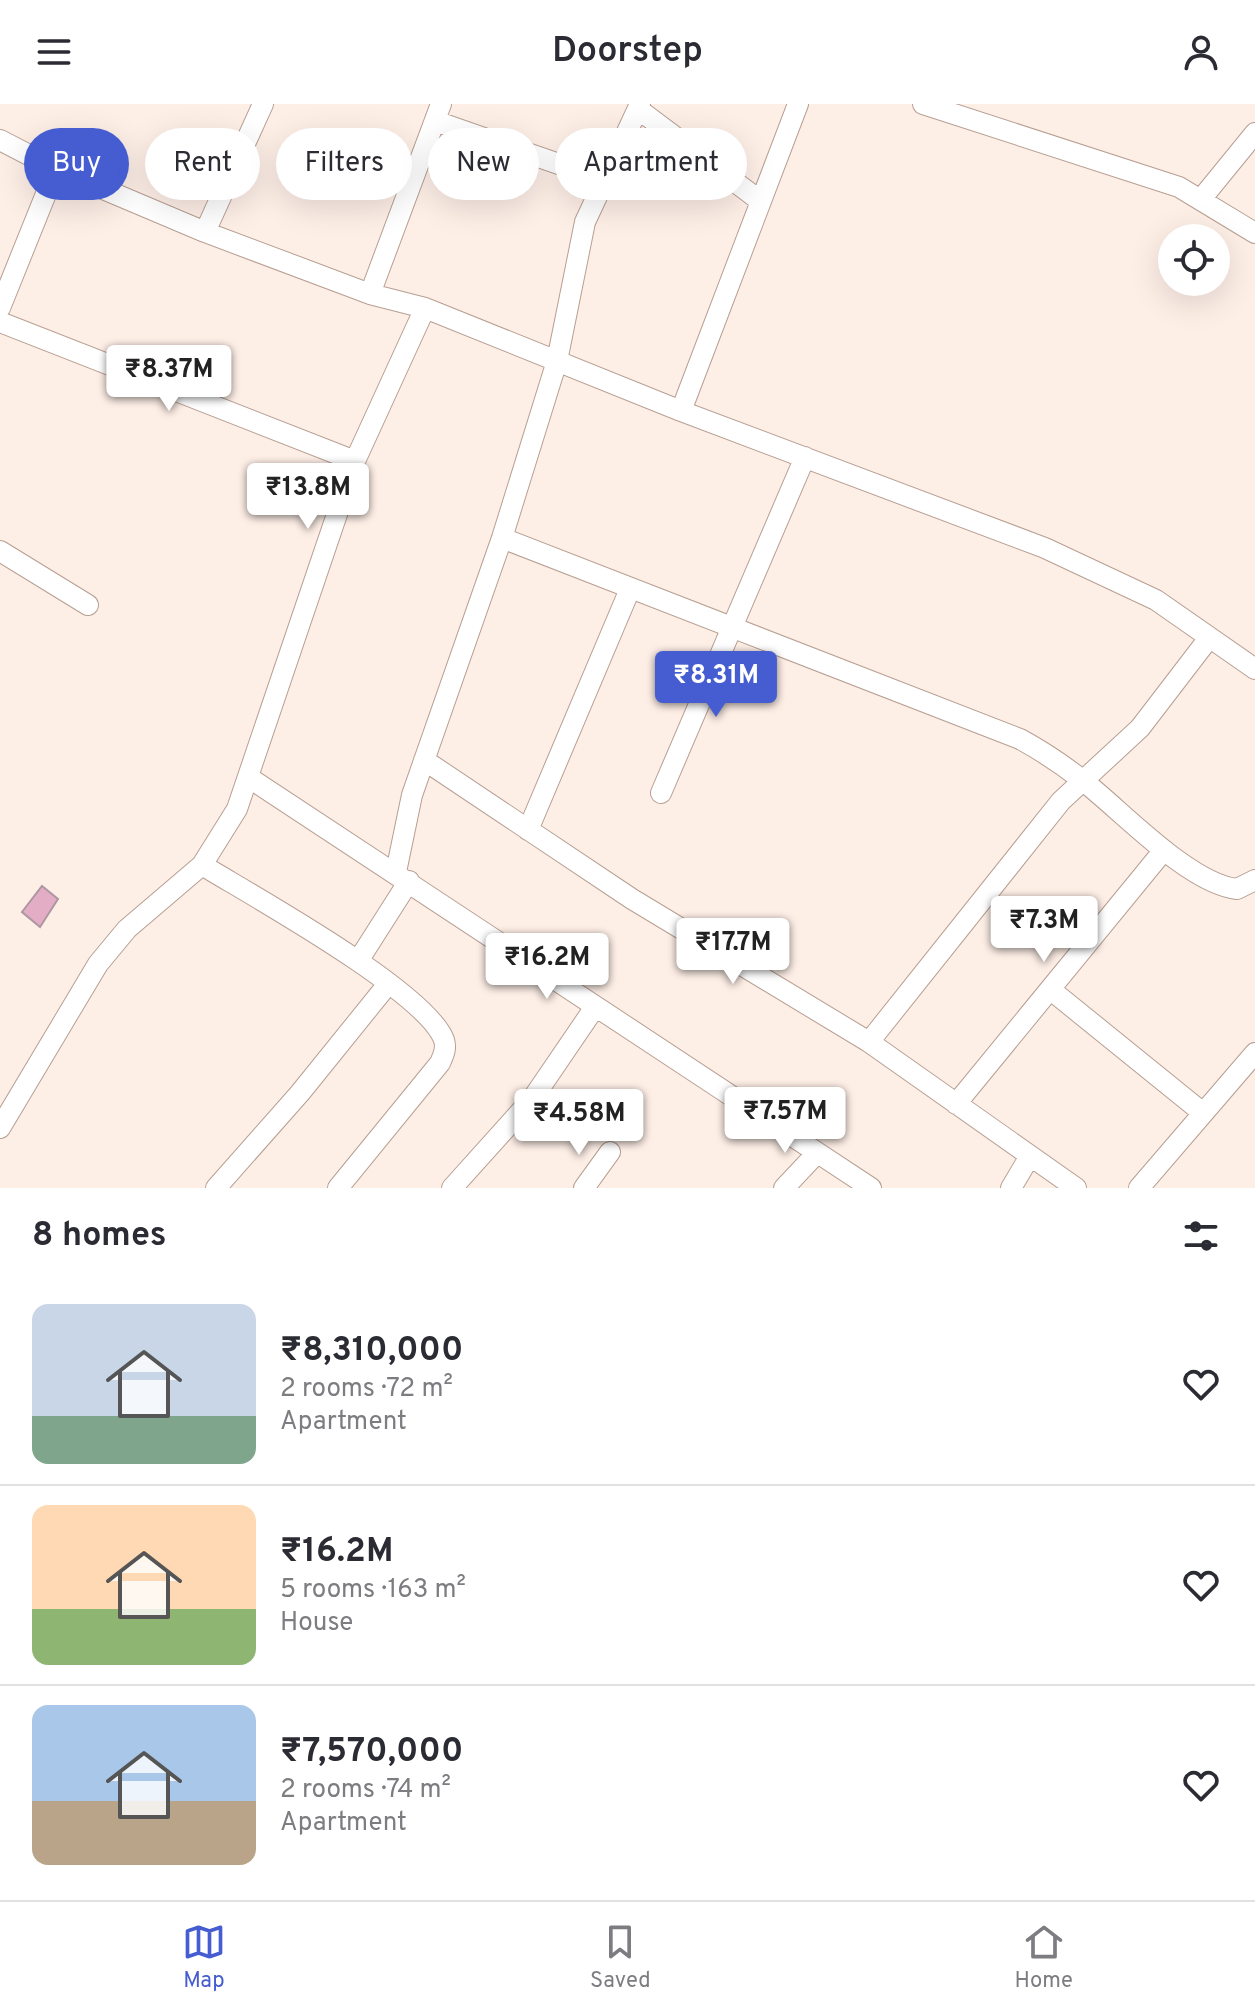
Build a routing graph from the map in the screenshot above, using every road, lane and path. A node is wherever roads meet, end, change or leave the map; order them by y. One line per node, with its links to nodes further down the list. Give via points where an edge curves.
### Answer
1 (263, 104): 16 (street)
2 (798, 104): 15 (street)
3 (923, 104): 11 (street, via 1154,177)
4 (639, 107): 6 (street); 15 (street)
5 (438, 112): 10 (street); 18 (street)
6 (628, 128)
7 (1255, 133): 11 (street)
8 (0, 140): 9 (street)
9 (24, 152)
10 (555, 160)
11 (1202, 198): 17 (street)
12 (44, 200): 19 (street)
13 (129, 200): 16 (street)
14 (595, 200): 22 (street, via 575,260)
15 (759, 200): 23 (street)
16 (205, 232): 18 (street)
17 (1255, 233)
18 (370, 294): 20 (street)
19 (0, 308)
20 (425, 308): 22 (street); 25 (street)
21 (0, 322): 25 (street)
22 (557, 361): 23 (street); 26 (street)
23 (681, 411): 24 (street)
24 (805, 457): 30 (street); 31 (street, via 1045,548 1156,600)
25 (355, 461): 34 (street)
26 (502, 538): 28 (street); 33 (street)
27 (0, 551): 29 (street)
28 (630, 589): 30 (street); 37 (street)
29 (88, 605)
30 (731, 627): 35 (street, via 1020,739); 36 (street)
31 (1209, 638): 32 (street); 35 (street, via 1140,728)
32 (1255, 669)
33 (424, 760): 37 (street); 40 (street, via 412,795)
34 (248, 777): 39 (street, via 237,809); 40 (street)
35 (1082, 779): 38 (street); 46 (street)
36 (661, 793)
37 (528, 830): 46 (street)
38 (1164, 850): 41 (street, via 1227,888); 44 (street)
39 (202, 865): 42 (street); 50 (street, via 113,943)
40 (402, 877): 42 (street); 45 (street)
41 (1255, 880)
42 (358, 961): 43 (street)
43 (388, 984): 54 (street); 55 (street, via 439,1031 444,1054)
44 (1051, 990): 48 (street); 49 (street)
45 (595, 1007): 52 (street); 56 (street, via 525,1108)
46 (869, 1042): 48 (street)
47 (1255, 1053): 49 (street)
48 (956, 1104): 53 (street)
49 (1203, 1113): 62 (street)
50 (0, 1128)
51 (610, 1152): 57 (street)
52 (817, 1153): 58 (street); 59 (street)
53 (1030, 1156): 60 (street); 61 (street)
54 (216, 1188)
55 (338, 1188)
56 (452, 1188)
57 (584, 1188)
58 (784, 1188)
59 (871, 1188)
60 (1011, 1188)
61 (1076, 1188)
62 (1139, 1188)

